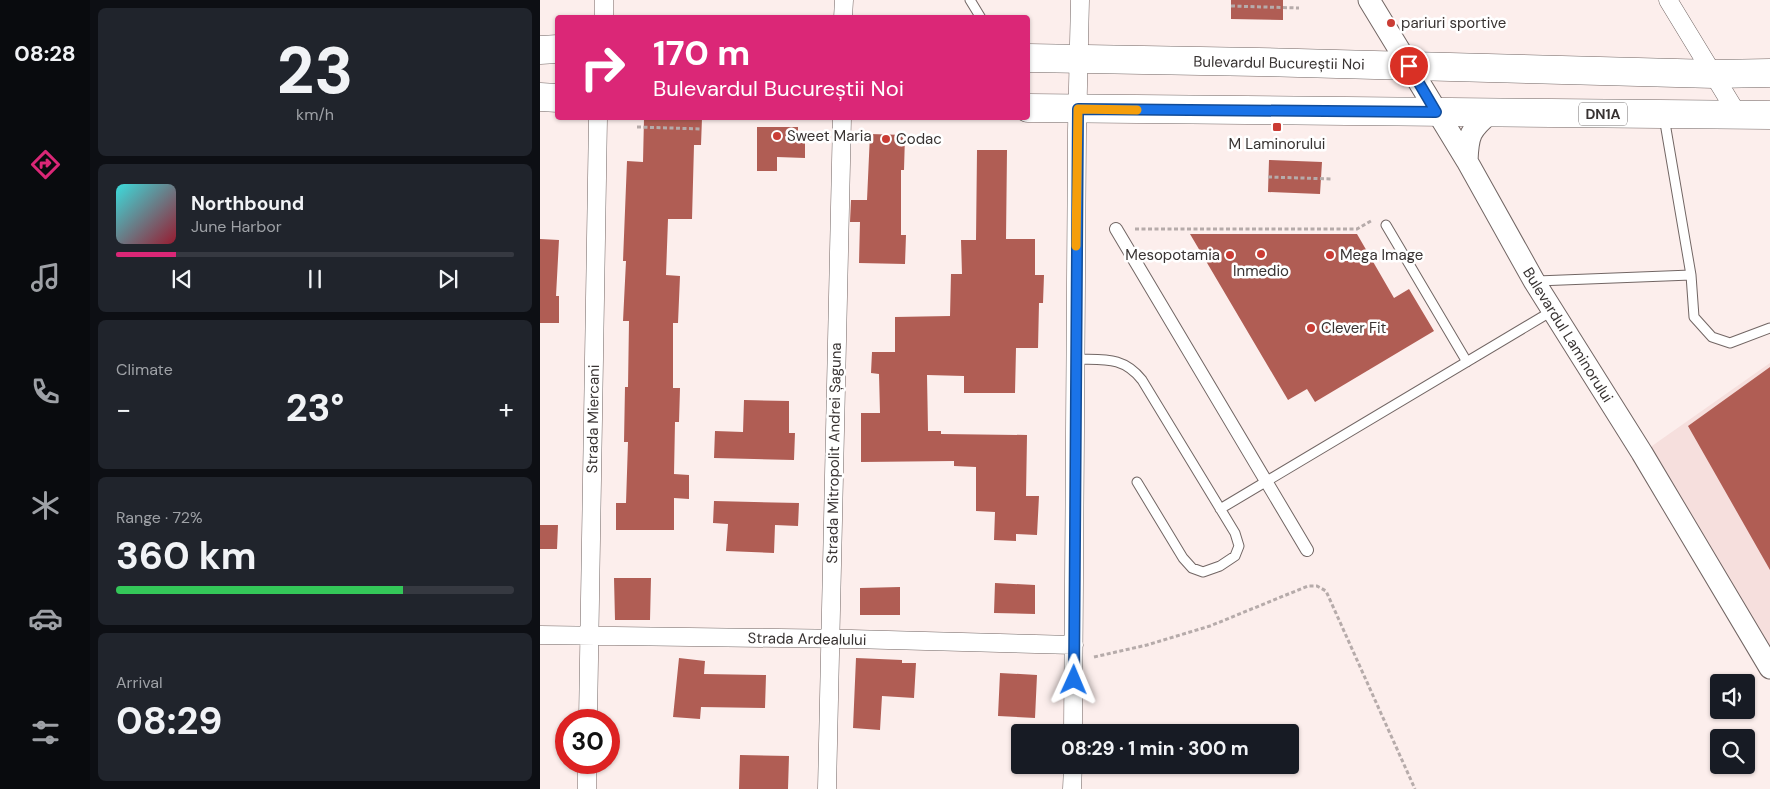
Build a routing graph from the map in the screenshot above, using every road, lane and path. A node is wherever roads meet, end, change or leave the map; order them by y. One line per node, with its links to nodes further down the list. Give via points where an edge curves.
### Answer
1 (604, 0): 9 (street)
2 (844, 0): 10 (street)
3 (970, 0): 11 (lane)
4 (1080, 0): 15 (street)
5 (1368, 0): 16 (street, Bulevardul Laminorului)
6 (1668, 0): 18 (street)
7 (1231, 6): 8 (path)
8 (1299, 8)
9 (604, 15)
10 (843, 15)
11 (979, 15)
12 (555, 49): 13 (main road)
13 (540, 50)
14 (1030, 58): 15 (main road, Bulevardul Bucureștii Noi)
15 (1078, 58): 16 (main road, Bulevardul Bucureștii Noi); 22 (street)
16 (1409, 66): 18 (main road, Bulevardul Bucureștii Noi); 23 (street, Bulevardul Laminorului)
17 (1770, 73): 18 (main road, Bulevardul Bucureștii Noi)
18 (1714, 74): 26 (street)
19 (540, 97): 20 (main road)
20 (555, 98)
21 (1030, 108): 22 (main road, DN1A)
22 (1078, 109): 23 (main road, DN1A); 41 (street)
23 (1436, 112): 24 (main road, DN1A); 32 (street, Bulevardul Laminorului)
24 (1490, 113): 25 (main road, DN1A); 32 (street, via 1476,125 1468,141)
25 (1664, 115): 26 (main road, DN1A); 37 (lane)
26 (1738, 115): 27 (main road, DN1A)
27 (1770, 115)
28 (598, 120): 48 (street, Strada Miercani)
29 (842, 120): 49 (street, Strada Mitropolit Andrei Șaguna)
30 (637, 127): 31 (path)
31 (702, 129)
32 (1467, 161): 38 (street, Bulevardul Laminorului)
33 (1268, 177): 34 (path)
34 (1333, 179)
35 (1386, 225): 36 (path, via 1380,216 1357,229); 42 (lane)
36 (1116, 229): 44 (street)
37 (1691, 275): 38 (lane); 40 (lane, via 1694,317 1712,337 1730,343)
38 (1534, 282): 39 (street, Bulevardul Laminorului)
39 (1553, 311): 42 (lane); 52 (street, Bulevardul Laminorului)
40 (1770, 328)
41 (1076, 359): 45 (lane, via 1113,360 1135,371); 50 (street)
42 (1466, 362): 44 (lane)
43 (1137, 482): 45 (lane, via 1183,558 1192,568 1203,572 1234,556 1239,546)
44 (1266, 482): 45 (lane); 46 (street)
45 (1220, 509)
46 (1307, 550)
47 (540, 635): 48 (street, Strada Ardealului)
48 (590, 636): 49 (street, Strada Ardealului); 53 (street, Strada Miercani)
49 (830, 639): 50 (street, Strada Ardealului); 58 (street, Strada Mitropolit Andrei Șaguna)
50 (1074, 644): 54 (street)
51 (1091, 658): 60 (path, via 1201,629 1308,586 1317,586 1326,591)
52 (1770, 668)
53 (588, 709)
54 (1073, 724)
55 (587, 774): 57 (street)
56 (1073, 774): 59 (street)
57 (587, 789)
58 (827, 789)
59 (1072, 789)
60 (1415, 789)

